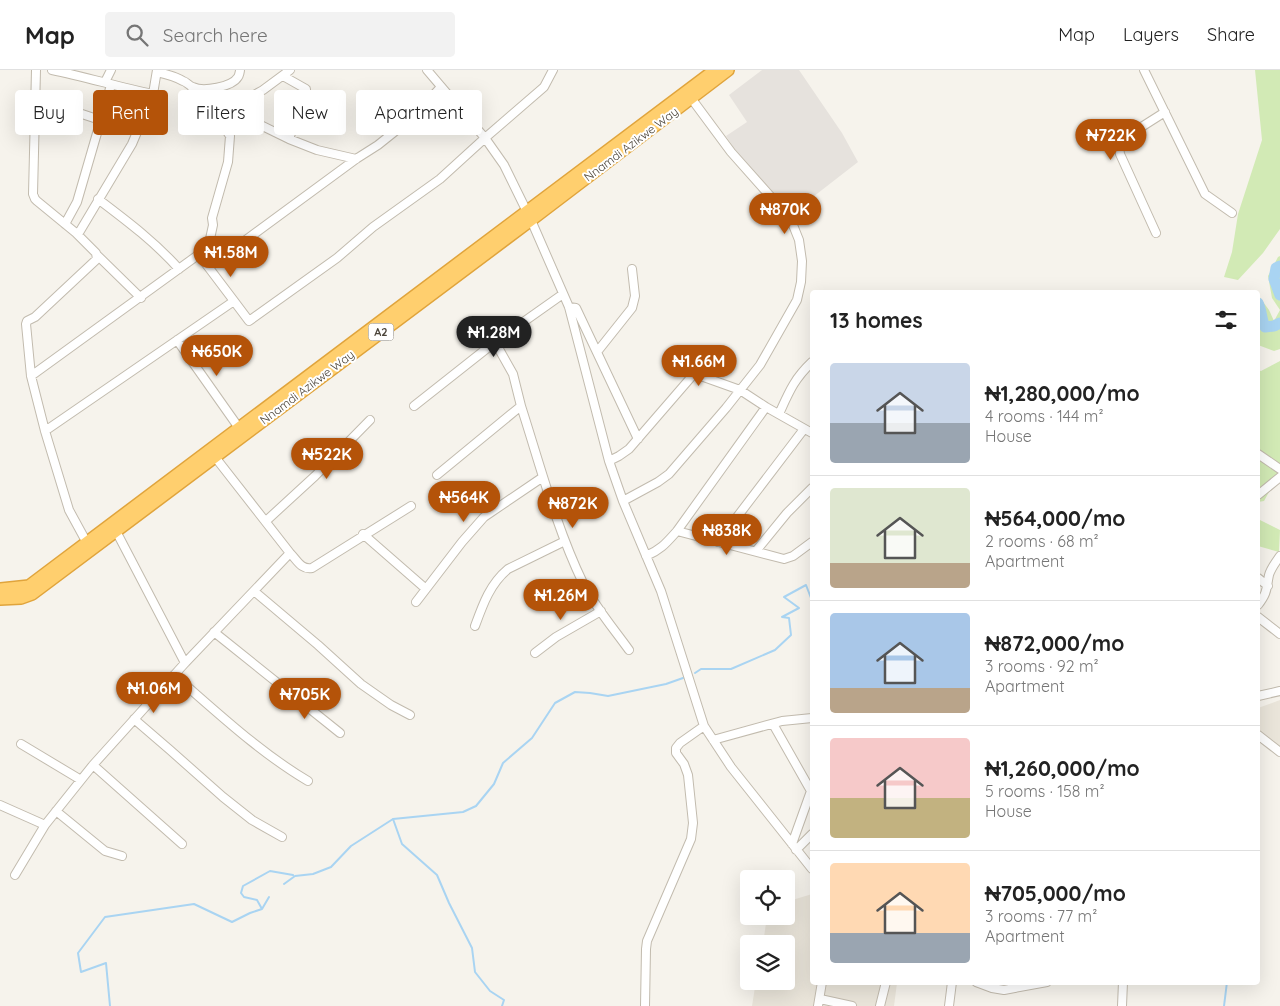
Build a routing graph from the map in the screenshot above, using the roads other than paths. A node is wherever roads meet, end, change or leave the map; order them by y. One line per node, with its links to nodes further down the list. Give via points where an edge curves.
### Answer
1 (36, 70): 16 (street)
2 (52, 70): 13 (street)
3 (111, 70): 13 (street, via 106,82)
4 (240, 70): 14 (street, via 233,82 220,87)
5 (290, 70): 12 (street)
6 (427, 70): 15 (street)
7 (553, 70): 29 (street, via 544,87)
8 (728, 70): 11 (highway, Nnamdi Azikwe Way / A2)
9 (1144, 70): 23 (street)
10 (157, 71): 14 (street, via 185,81); 19 (street)
11 (711, 74): 22 (highway, Nnamdi Azikwe Way / A2); 34 (highway, Nnamdi Azikwe Way / A2)
12 (283, 76): 21 (street); 30 (street, via 306,89)
13 (111, 85): 17 (street); 18 (street)
14 (192, 87): 20 (street)
15 (441, 87): 29 (street); 31 (street, via 413,117)
16 (35, 90)
17 (109, 90)
18 (134, 90)
19 (154, 90)
20 (193, 90)
21 (263, 90)
22 (691, 98): 34 (highway, Nnamdi Azikwe Way / A2); 52 (street, via 731,152 788,215 799,240 802,261 797,300 760,364)
23 (1165, 112): 33 (street, via 1205,194); 37 (street, via 1121,140 1119,146)
24 (264, 127): 30 (street)
25 (35, 135): 35 (street, via 35,199)
26 (96, 135): 35 (street, via 77,202)
27 (136, 135): 32 (street)
28 (229, 135): 40 (street, via 228,162 212,218)
29 (486, 138): 34 (street, via 504,165); 45 (street, via 440,179 249,320)
30 (289, 139): 31 (street, via 317,150)
31 (356, 159): 38 (street)
32 (98, 199): 36 (street, via 80,232); 41 (street, via 165,253)
33 (1232, 213)
34 (528, 216): 43 (street); 58 (highway, Nnamdi Azikwe Way / A2); 64 (highway, Nnamdi Azikwe Way / A2)
35 (65, 224): 36 (street)
36 (76, 233): 39 (street)
37 (1156, 233)
38 (239, 245)
39 (97, 255): 44 (street); 51 (street, via 97,259 27,321)
40 (205, 262): 41 (street, via 198,255); 45 (street)
41 (179, 269): 44 (street)
42 (632, 269): 49 (street, via 635,296 632,308)
43 (563, 294): 46 (street); 48 (street)
44 (141, 298): 51 (street)
45 (234, 301): 47 (street)
46 (569, 308): 49 (street, via 576,308); 65 (street)
47 (177, 340): 58 (street); 60 (street)
48 (495, 342): 53 (street); 54 (street, via 513,374)
49 (597, 352): 62 (street)
50 (810, 364): 56 (street, via 794,382)
51 (31, 376): 60 (street)
52 (740, 390): 55 (street); 62 (street, via 693,375); 72 (street, via 670,474)
53 (414, 406)
54 (521, 406): 67 (street); 68 (street)
55 (766, 407): 56 (street); 76 (street)
56 (779, 414): 59 (street)
57 (370, 420): 74 (street)
58 (239, 428): 80 (highway, Nnamdi Azikwe Way / A2)
59 (804, 429): 61 (street); 79 (street)
60 (44, 431): 80 (street, via 69,510)
61 (810, 432)
62 (638, 439): 65 (street)
63 (1260, 455): 66 (street)
64 (215, 457): 74 (street); 75 (highway, Nnamdi Azikwe Way / A2)
65 (609, 461): 72 (street)
66 (1280, 469)
67 (437, 475)
68 (544, 477): 78 (street); 89 (street, via 484,517)
69 (1280, 477): 71 (street)
70 (810, 490): 82 (street, via 787,512)
71 (1260, 493)
72 (623, 501): 84 (street)
73 (411, 506): 77 (street)
74 (266, 522): 83 (street)
75 (116, 531): 91 (highway, Nnamdi Azikwe Way / A2, via 32,594); 101 (street)
76 (677, 531): 79 (street); 84 (street, via 666,544)
77 (363, 534): 83 (street, via 312,568 302,567); 89 (street)
78 (565, 542): 94 (street, via 584,585); 96 (street, via 508,569 486,596)
79 (718, 542): 82 (street)
80 (87, 543): 88 (highway, Nnamdi Azikwe Way / A2, via 29,586)
81 (810, 543): 82 (street, via 784,559)
82 (756, 551)
83 (290, 553): 90 (street)
84 (646, 556): 109 (street, via 661,591)
85 (1280, 556): 87 (street, via 1270,573)
86 (1260, 580): 87 (street)
87 (1268, 586): 93 (street)
88 (0, 589)
89 (426, 589): 92 (street)
90 (254, 591): 97 (street); 105 (street, via 361,684)
91 (0, 599)
92 (416, 602)
93 (1260, 602)
94 (601, 611): 99 (street); 100 (street)
95 (1260, 619): 98 (street)
96 (475, 626)
97 (214, 632): 101 (street); 110 (street)
98 (1279, 633)
99 (630, 650)
100 (535, 653)
101 (184, 663): 102 (street)
102 (174, 675): 107 (street); 117 (street, via 250,740 288,770)
103 (1280, 691): 104 (street)
104 (1260, 696)
105 (410, 715)
106 (810, 718): 108 (street)
107 (134, 719): 115 (street); 124 (street, via 223,797 252,820)
108 (773, 724): 112 (street); 118 (street)
109 (704, 726): 112 (street); 137 (street, via 676,748 688,775 693,823 691,839 647,940)
110 (340, 733)
111 (1260, 737): 114 (street)
112 (713, 740): 126 (street)
113 (21, 744): 116 (street)
114 (1280, 752)
115 (93, 765): 116 (street); 125 (street)
116 (81, 780): 121 (street)
117 (308, 781)
118 (810, 789)
119 (810, 794): 126 (street)
120 (0, 805): 122 (street)
121 (56, 811): 122 (street); 127 (street, via 105,851)
122 (45, 825): 129 (street)
123 (810, 835): 126 (street)
124 (282, 837)
125 (182, 844)
126 (794, 847): 128 (street)
127 (122, 856)
128 (810, 867)
129 (15, 875)
130 (822, 985): 136 (street)
131 (885, 985): 139 (street)
132 (952, 985): 140 (street)
133 (984, 985): 134 (street, via 1004,990)
134 (1032, 985)
135 (1124, 985): 141 (street)
136 (819, 1003): 138 (street)
137 (645, 1006)
138 (852, 1006)
139 (880, 1006)
140 (949, 1006)
141 (1122, 1006)

